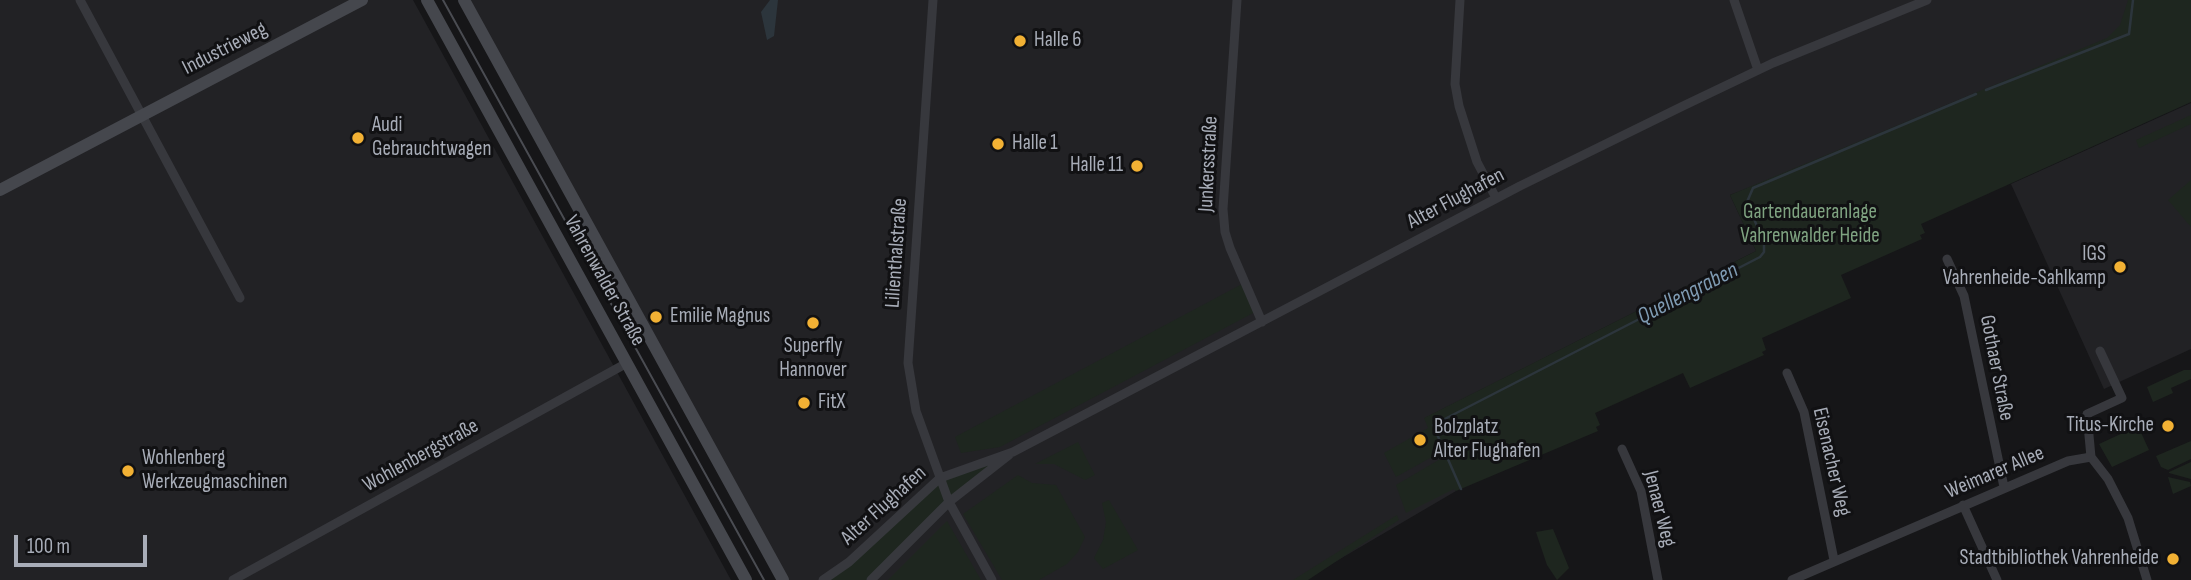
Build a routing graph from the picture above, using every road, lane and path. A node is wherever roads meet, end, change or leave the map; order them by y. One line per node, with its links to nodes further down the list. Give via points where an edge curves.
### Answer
1 (80, 0): 11 (street)
2 (362, 0): 11 (main road, Industrieweg)
3 (427, 0): 18 (main road, Vahrenwalder Straße)
4 (464, 0): 32 (main road, Vahrenwalder Straße)
5 (933, 0): 23 (street, Lilienthalstraße, via 908,363 916,411)
6 (1237, 0): 16 (street, Junkersstraße, via 1223,190 1225,232)
7 (1461, 0): 13 (street, via 1455,84 1477,162)
8 (1734, 0): 10 (street)
9 (1927, 0): 10 (street, Alter Flughafen)
10 (1758, 70): 13 (street, Alter Flughafen)
11 (143, 113): 12 (main road, Industrieweg); 15 (street)
12 (0, 190)
13 (1496, 198): 16 (street, Alter Flughafen)
14 (1947, 259): 24 (street, Gothaer Straße, via 1964,296)
15 (240, 298)
16 (1262, 322): 21 (street, Alter Flughafen)
17 (2100, 351): 22 (street, via 2122,398 2087,414)
18 (626, 363): 30 (street, Wohlenbergstraße); 31 (main road, Vahrenwalder Straße)
19 (1787, 373): 27 (street, Eisenacher Weg, via 1804,412)
20 (1622, 449): 35 (street, Jenaer Weg, via 1641,491)
21 (1013, 452): 23 (street, Alter Flughafen); 25 (street, Alter Flughafen)
22 (2091, 457): 24 (street, Weimarer Allee, via 2068,461); 38 (street, via 2128,518)
23 (940, 478): 25 (street, Lilienthalstraße); 33 (street, Alter Flughafen, via 849,562)
24 (2004, 487): 26 (street, Weimarer Allee)
25 (948, 502): 29 (street, Alter Flughafen); 34 (street, Lilienthalstraße)
26 (1963, 505): 27 (street, Weimarer Allee); 37 (street)
27 (1834, 560): 28 (street, Weimarer Allee)
28 (1806, 577): 36 (street, Weimarer Allee)
29 (871, 579)
30 (233, 580)
31 (746, 580)
32 (783, 580)
33 (823, 580)
34 (992, 580)
35 (1658, 580)
36 (1791, 580)
37 (1997, 580)
38 (2147, 580)

